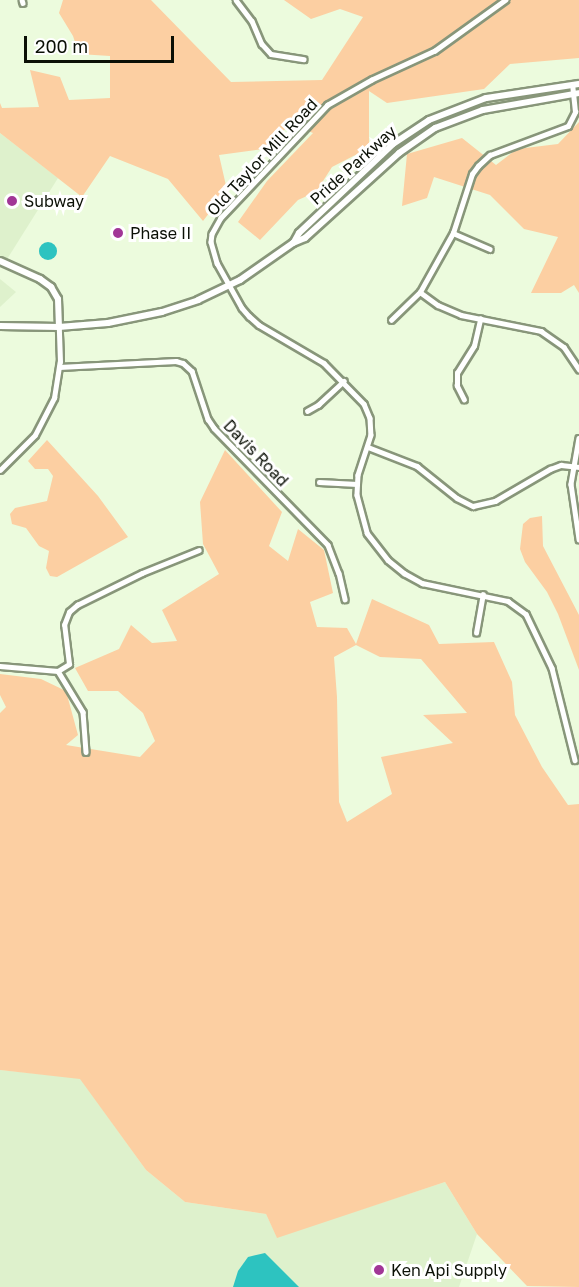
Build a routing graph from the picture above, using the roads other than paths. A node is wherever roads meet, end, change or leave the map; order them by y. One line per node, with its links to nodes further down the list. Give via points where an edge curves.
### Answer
1 (236, 0): 3 (street, via 271,54)
2 (506, 0): 10 (street, Old Taylor Mill Road, via 435,51 342,95 315,116 216,226 212,253)
3 (304, 58)
4 (575, 84): 5 (street); 7 (main road, Pride Parkway, via 486,98 429,120 393,144)
5 (577, 94): 6 (street, via 573,119 564,129 490,155 478,166); 7 (main road, Pride Parkway, via 483,110 435,128 399,153 305,238)
6 (453, 233): 8 (street); 11 (street)
7 (293, 243): 10 (main road, Pride Parkway)
8 (490, 249)
9 (0, 261): 15 (main road, via 51,287 58,299)
10 (230, 285): 15 (main road, Pride Parkway, via 198,300 144,316); 18 (street, Old Taylor Mill Road, via 254,321 315,356)
11 (420, 292): 12 (street, via 449,311); 13 (street)
12 (480, 319): 17 (street, via 541,331 564,347); 19 (street, via 474,346 457,373 457,386)
13 (391, 320)
14 (0, 326): 15 (main road, Pride Parkway)
15 (59, 327): 16 (street)
16 (59, 367): 25 (street, via 54,398 42,425); 31 (street, Davis Road, via 183,363 192,371 214,428 328,545)
17 (579, 369)
18 (344, 381): 20 (street); 22 (street, Old Taylor Mill Road, via 366,408 371,428)
19 (464, 400)
20 (308, 411)
21 (579, 438): 23 (street)
22 (368, 447): 23 (street, via 407,461 473,506 495,501 550,469); 27 (street, Old Taylor Mill Road)
23 (573, 466): 24 (street); 28 (street, via 571,495)
24 (579, 467)
25 (0, 470)
26 (319, 482): 27 (street)
27 (357, 484): 30 (street, via 367,533 398,570 422,583)
28 (579, 539)
29 (199, 550): 34 (street, via 77,605 64,625 69,664)
30 (483, 595): 32 (street); 36 (street, via 518,606 532,624 555,677)
31 (345, 599)
32 (476, 633)
33 (0, 666): 34 (street)
34 (58, 671): 35 (street, via 83,712)
35 (86, 752)
36 (575, 760)

